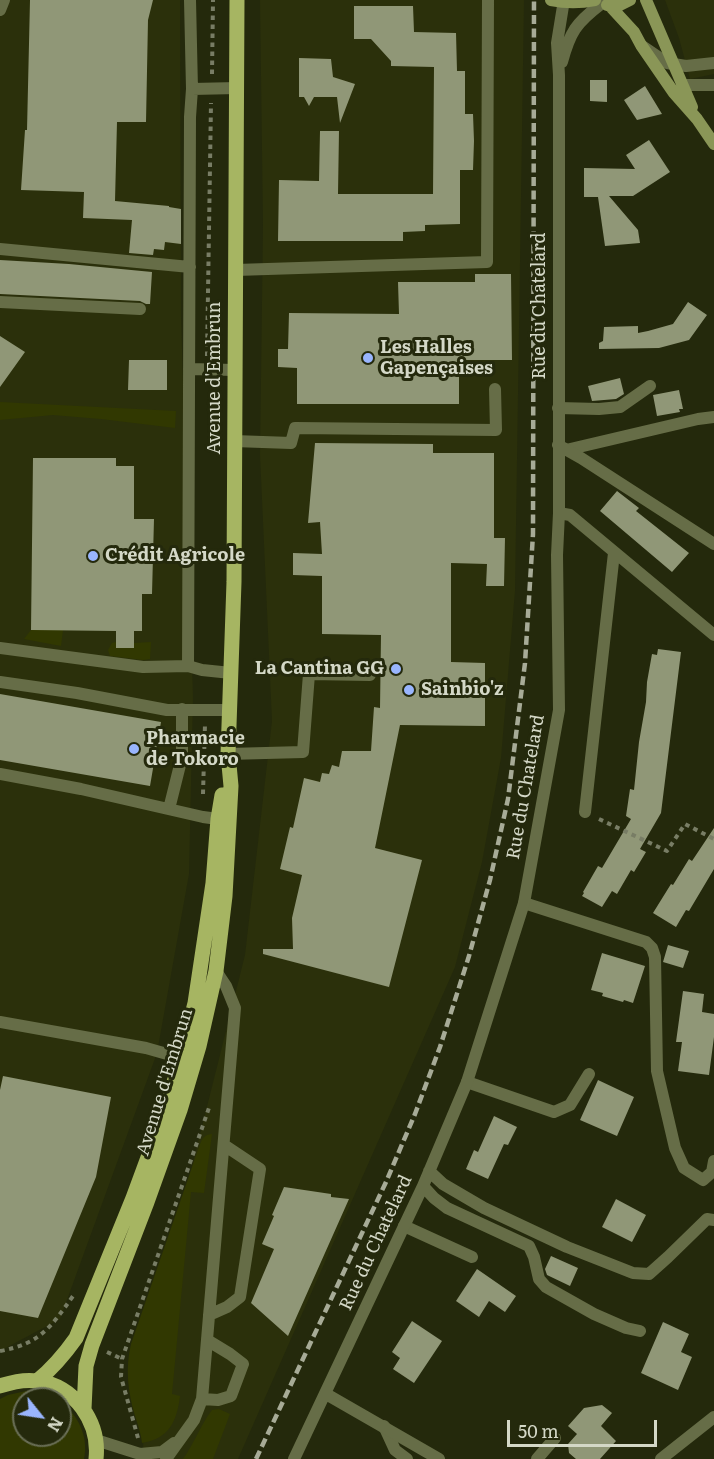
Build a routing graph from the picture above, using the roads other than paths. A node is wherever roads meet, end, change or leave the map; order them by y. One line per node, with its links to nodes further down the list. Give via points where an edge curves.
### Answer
1 (4, 0): 10 (street)
2 (190, 0): 18 (street)
3 (488, 0): 23 (street, via 487,262)
4 (551, 0): 8 (main road)
5 (630, 0): 9 (main road, via 618,6)
6 (645, 0): 13 (main road)
7 (237, 1): 17 (main road, Avenue d'Embrun)
8 (564, 1): 9 (main road); 14 (street, Rue du Chatelard, via 557,43)
9 (602, 3): 11 (main road, via 634,32); 14 (street, Rue du Chatelard, via 579,22 567,43)
10 (0, 10)
11 (641, 45): 13 (street); 19 (main road)
12 (714, 63): 13 (street)
13 (673, 64): 15 (main road)
14 (559, 75): 30 (street, Rue du Chatelard)
15 (682, 84): 16 (street); 19 (main road)
16 (714, 85)
17 (237, 88): 18 (street); 23 (main road, Avenue d'Embrun)
18 (192, 89): 22 (street)
19 (697, 119): 20 (main road)
20 (714, 144)
21 (0, 249): 22 (street)
22 (190, 267): 26 (street)
23 (236, 270): 27 (main road, Avenue d'Embrun)
24 (0, 302): 25 (street)
25 (140, 309)
26 (189, 369): 27 (street); 39 (street)
27 (235, 370): 32 (main road, Avenue d'Embrun)
28 (650, 386): 30 (street, via 620,407)
29 (495, 389): 32 (street, via 496,430 295,428 291,443)
30 (558, 408): 33 (street, Rue du Chatelard)
31 (714, 417): 33 (street)
32 (234, 441): 40 (main road, Avenue d'Embrun)
33 (562, 448): 34 (street, Rue du Chatelard); 35 (street)
34 (559, 513): 36 (street, via 570,515); 50 (street, Rue du Chatelard, via 559,710)
35 (714, 544)
36 (614, 553): 37 (street); 48 (street)
37 (714, 635)
38 (0, 648): 39 (street, via 143,667)
39 (188, 666): 40 (street)
40 (231, 673): 44 (main road, Avenue d'Embrun)
41 (370, 675): 45 (street, via 309,674 303,752)
42 (0, 682): 43 (street, via 167,710)
43 (182, 709): 44 (street); 47 (street, via 182,758)
44 (229, 710): 45 (main road, Avenue d'Embrun)
45 (228, 754): 49 (main road, Avenue d'Embrun); 51 (main road, Avenue d'Embrun, via 231,786 225,896)
46 (0, 774): 47 (street)
47 (169, 809): 49 (street)
48 (585, 812)
49 (218, 819): 53 (main road, Avenue d'Embrun, via 195,1003)
50 (524, 903): 55 (street, Rue du Chatelard); 57 (street, via 646,942 652,948 656,957 657,1071 675,1148 684,1168 703,1180)
51 (216, 971): 56 (street, via 236,1008); 70 (main road, Avenue d'Embrun, via 180,1110 92,1345 86,1366)
52 (0, 1022): 53 (street)
53 (181, 1058): 66 (main road, Avenue d'Embrun, via 133,1198 76,1338)
54 (589, 1074): 55 (street, via 570,1105 554,1112)
55 (467, 1082): 58 (street, Rue du Chatelard)
56 (224, 1145): 63 (street); 63 (street, via 260,1169 240,1297)
57 (714, 1161)
58 (429, 1172): 59 (street, Rue du Chatelard); 60 (street, via 484,1208 633,1273 649,1274 707,1219)
59 (423, 1186): 61 (street, Rue du Chatelard); 64 (street, via 447,1208 529,1246 546,1287 594,1314)
60 (714, 1220)
61 (404, 1226): 62 (street); 68 (street, Rue du Chatelard)
62 (472, 1257)
63 (209, 1315): 65 (street)
64 (640, 1331)
65 (207, 1340): 69 (street); 69 (street, via 243,1364 231,1396)
66 (37, 1381): 67 (main road); 70 (main road, via 55,1386)
67 (0, 1386)
68 (326, 1394): 72 (street); 78 (street, Rue du Chatelard)
69 (202, 1399): 73 (street)
70 (84, 1409): 75 (main road)
71 (714, 1417): 82 (street)
72 (384, 1426): 79 (street, via 395,1450); 80 (street)
73 (183, 1437): 75 (street, via 162,1452 140,1454); 77 (street)
74 (555, 1438): 81 (street)
75 (96, 1440): 76 (main road)
76 (96, 1459)
77 (166, 1459)
78 (294, 1459)
79 (407, 1459)
80 (439, 1459)
81 (537, 1459)
82 (661, 1459)

